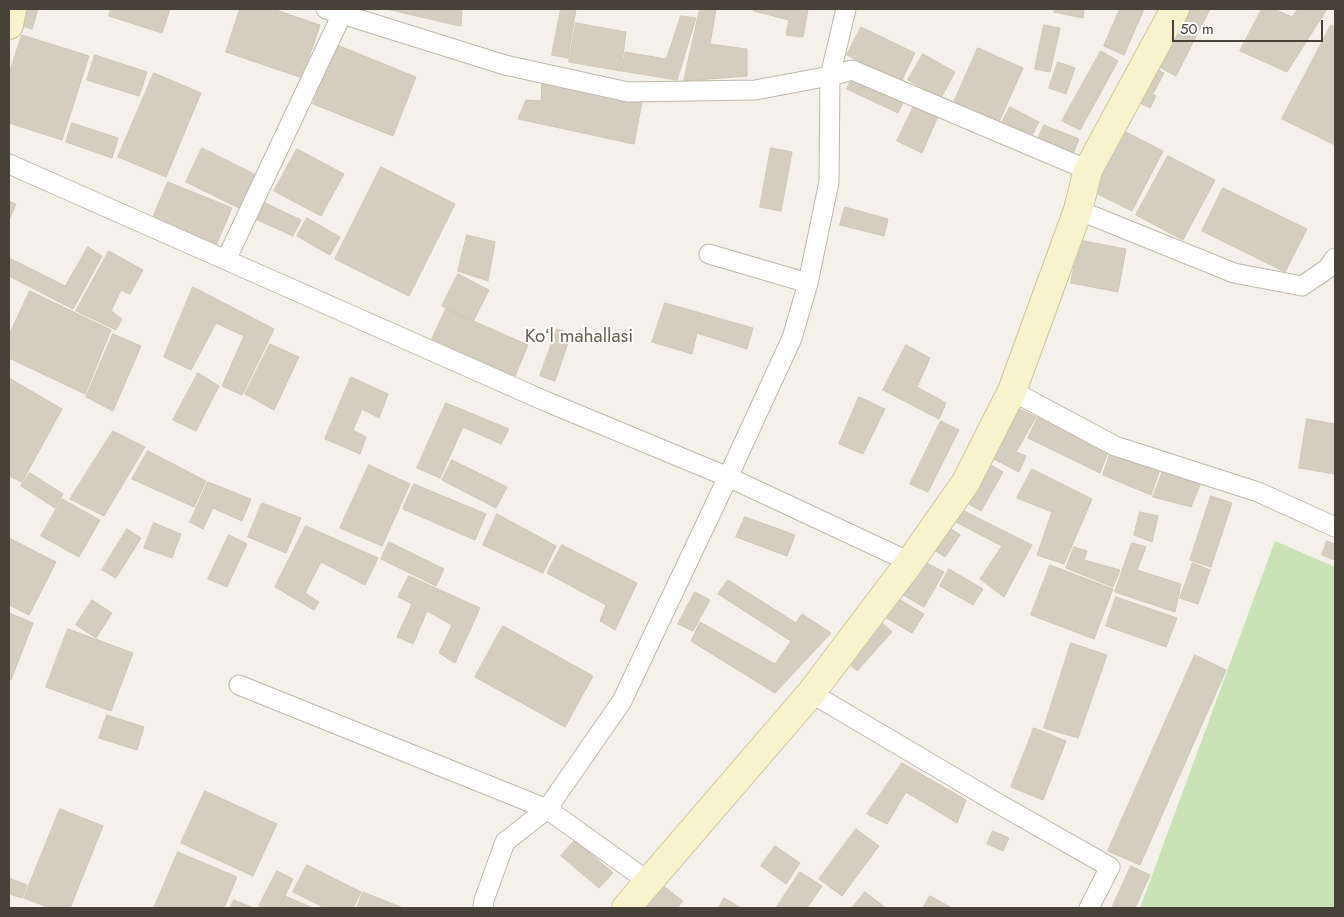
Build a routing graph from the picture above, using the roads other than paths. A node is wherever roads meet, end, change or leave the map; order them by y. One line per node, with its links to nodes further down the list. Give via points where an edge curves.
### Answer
1 (12, 9): 5 (street)
2 (846, 9): 6 (street)
3 (1175, 9): 8 (street)
4 (334, 11): 6 (street, via 505,65 628,92 755,90); 12 (street)
5 (9, 24)
6 (830, 76): 8 (street, via 852,70); 13 (street, via 829,182)
7 (9, 164): 12 (street)
8 (1088, 170): 9 (street)
9 (1078, 210): 11 (street, via 1234,273 1302,286 1327,269); 14 (street)
10 (709, 254): 13 (street)
11 (1335, 258)
12 (226, 260): 15 (street)
13 (808, 283): 15 (street, via 792,338)
14 (1012, 391): 16 (street, via 1115,446 1258,492); 17 (street, via 966,482)
15 (728, 478): 17 (street); 20 (street, via 622,701)
16 (1335, 527)
17 (910, 562): 19 (street)
18 (239, 685): 20 (street)
19 (811, 693): 21 (street); 24 (street, via 1110,867)
20 (547, 808): 21 (street); 22 (street, via 505,842)
21 (649, 882): 23 (street)
22 (483, 908)
23 (626, 908)
24 (1089, 908)

